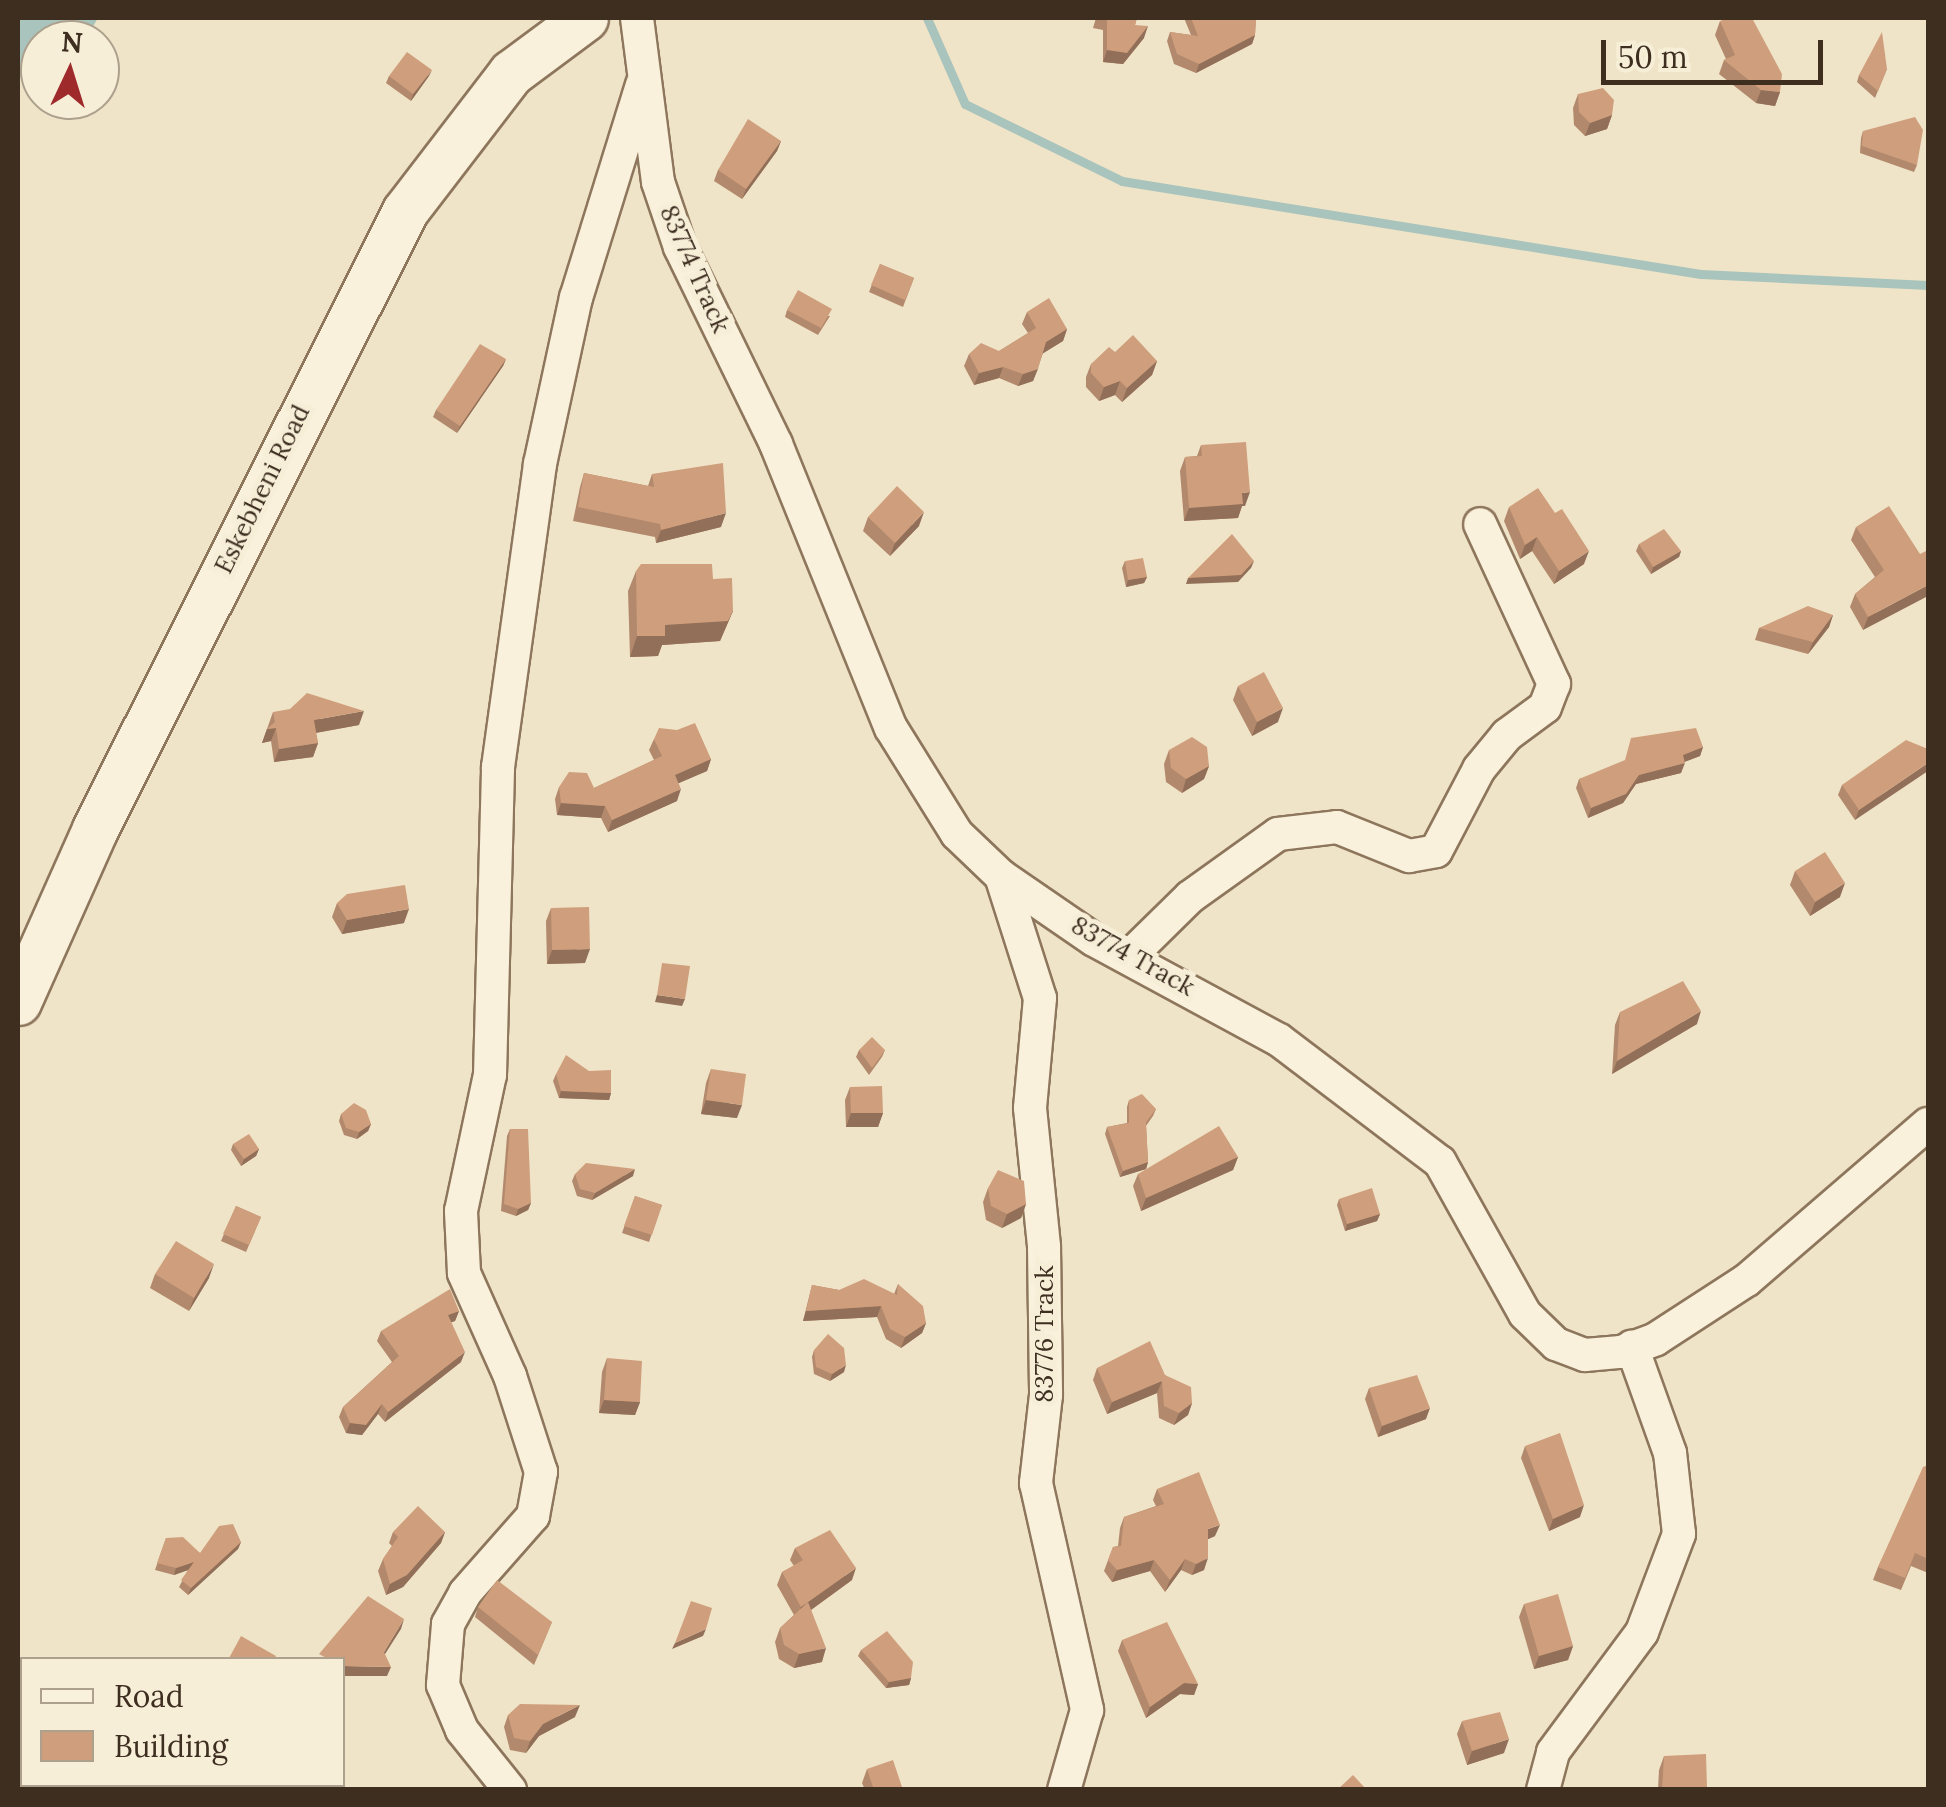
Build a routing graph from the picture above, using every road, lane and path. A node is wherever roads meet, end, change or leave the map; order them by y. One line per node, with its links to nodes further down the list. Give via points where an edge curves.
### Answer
1 (637, 18): 3 (street, 83774 Track)
2 (580, 20): 7 (street, Eskebheni Road, via 511,73 405,211 112,793)
3 (644, 76): 5 (street, 83774 Track, via 658,182 680,247 776,444 853,645 930,795 957,834); 10 (street, via 576,298 540,464 498,767 490,1075 461,1210 464,1273 517,1394 541,1472 532,1516 466,1592 448,1624 442,1684 462,1730)
4 (1480, 524): 6 (street, via 1554,684 1545,707 1507,735 1479,769 1436,851 1409,856 1337,827 1278,834 1190,897)
5 (1002, 876): 6 (street, 83774 Track, via 1094,940); 11 (street, 83776 Track, via 1040,998 1030,1108 1044,1248 1046,1394 1036,1483 1087,1710)
6 (1130, 956): 9 (street, 83774 Track, via 1279,1040 1440,1162 1526,1314 1556,1344 1585,1355)
7 (18, 1002)
8 (1928, 1124): 9 (street, 83774 Track, via 1747,1280)
9 (1632, 1348): 12 (street, via 1670,1453 1679,1534 1642,1632 1553,1752)
10 (510, 1790)
11 (1064, 1790)
12 (1543, 1790)

